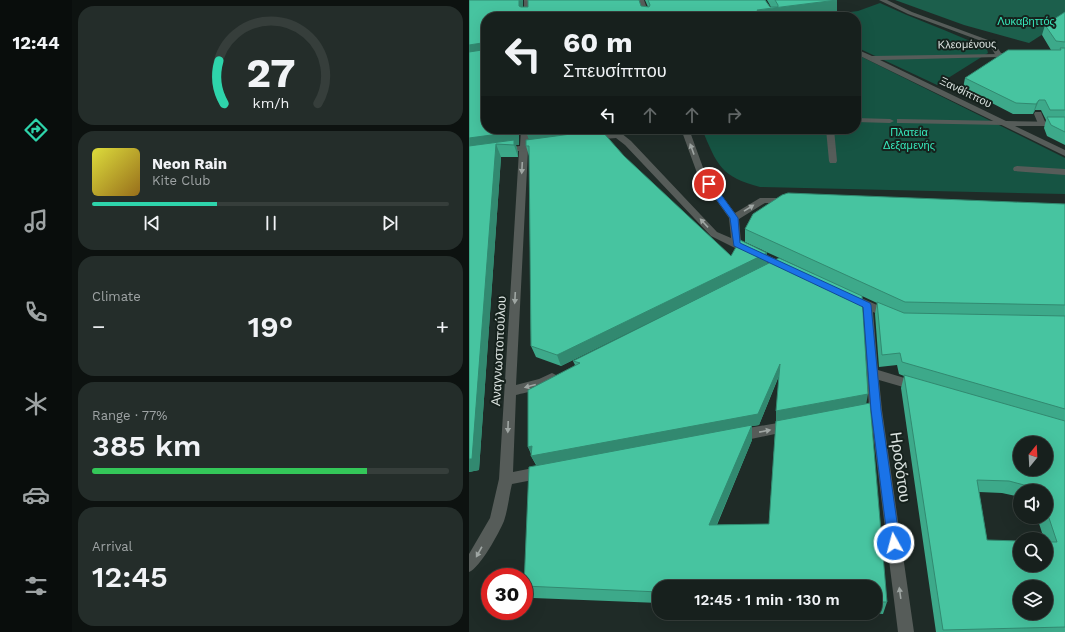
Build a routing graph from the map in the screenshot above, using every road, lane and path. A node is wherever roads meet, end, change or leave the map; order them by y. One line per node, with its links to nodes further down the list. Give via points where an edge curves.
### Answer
1 (527, 0): 4 (street)
2 (641, 0): 5 (street)
3 (882, 0): 7 (street, via 986,41)
4 (527, 12)
5 (645, 12)
6 (861, 54): 9 (street, Ξανθίππου)
7 (998, 54): 8 (street, Κλεομένους); 9 (street, Κλεομένους)
8 (1021, 55)
9 (870, 58): 14 (street, Ξανθίππου)
10 (1038, 114): 15 (street)
11 (861, 120): 12 (street)
12 (890, 121)
13 (901, 121): 14 (street)
14 (1004, 123): 15 (street); 24 (street, Ξανθίππου)
15 (1042, 124): 16 (street)
16 (1065, 124)
17 (524, 134): 22 (street, Αναγνωστοπούλου)
18 (687, 134): 29 (street, one-way to 18, via 701,173)
19 (831, 134): 25 (street)
20 (579, 140): 30 (street, one-way to 20, via 714,234 618,135)
21 (549, 144): 22 (street)
22 (523, 148): 23 (street); 40 (street, Αναγνωστοπούλου, one-way to 40)
23 (492, 152)
24 (1065, 153)
25 (833, 161)
26 (1017, 169): 27 (street)
27 (1065, 172)
28 (799, 200): 29 (street, one-way to 28, via 763,200)
29 (734, 218): 30 (street)
30 (736, 244): 31 (street)
31 (778, 264): 32 (street); 33 (street)
32 (764, 271)
33 (792, 271)
34 (839, 292): 35 (street)
35 (867, 305): 36 (street); 38 (street, Ηροδότου)
36 (901, 320)
37 (562, 373): 40 (street, one-way to 40, via 541,383)
38 (873, 373): 39 (street); 41 (street, Ηροδότου)
39 (932, 390)
40 (510, 392): 46 (street, Αναγνωστοπούλου, one-way to 46)
41 (876, 410): 42 (street); 48 (street, Ηροδότου, one-way to 41)
42 (844, 416)
43 (805, 423): 44 (street, one-way to 43)
44 (726, 438)
45 (553, 470): 46 (street)
46 (506, 479): 47 (street, Αναγνωστοπούλου, one-way to 47, via 497,520)
47 (469, 565)
48 (906, 632)

